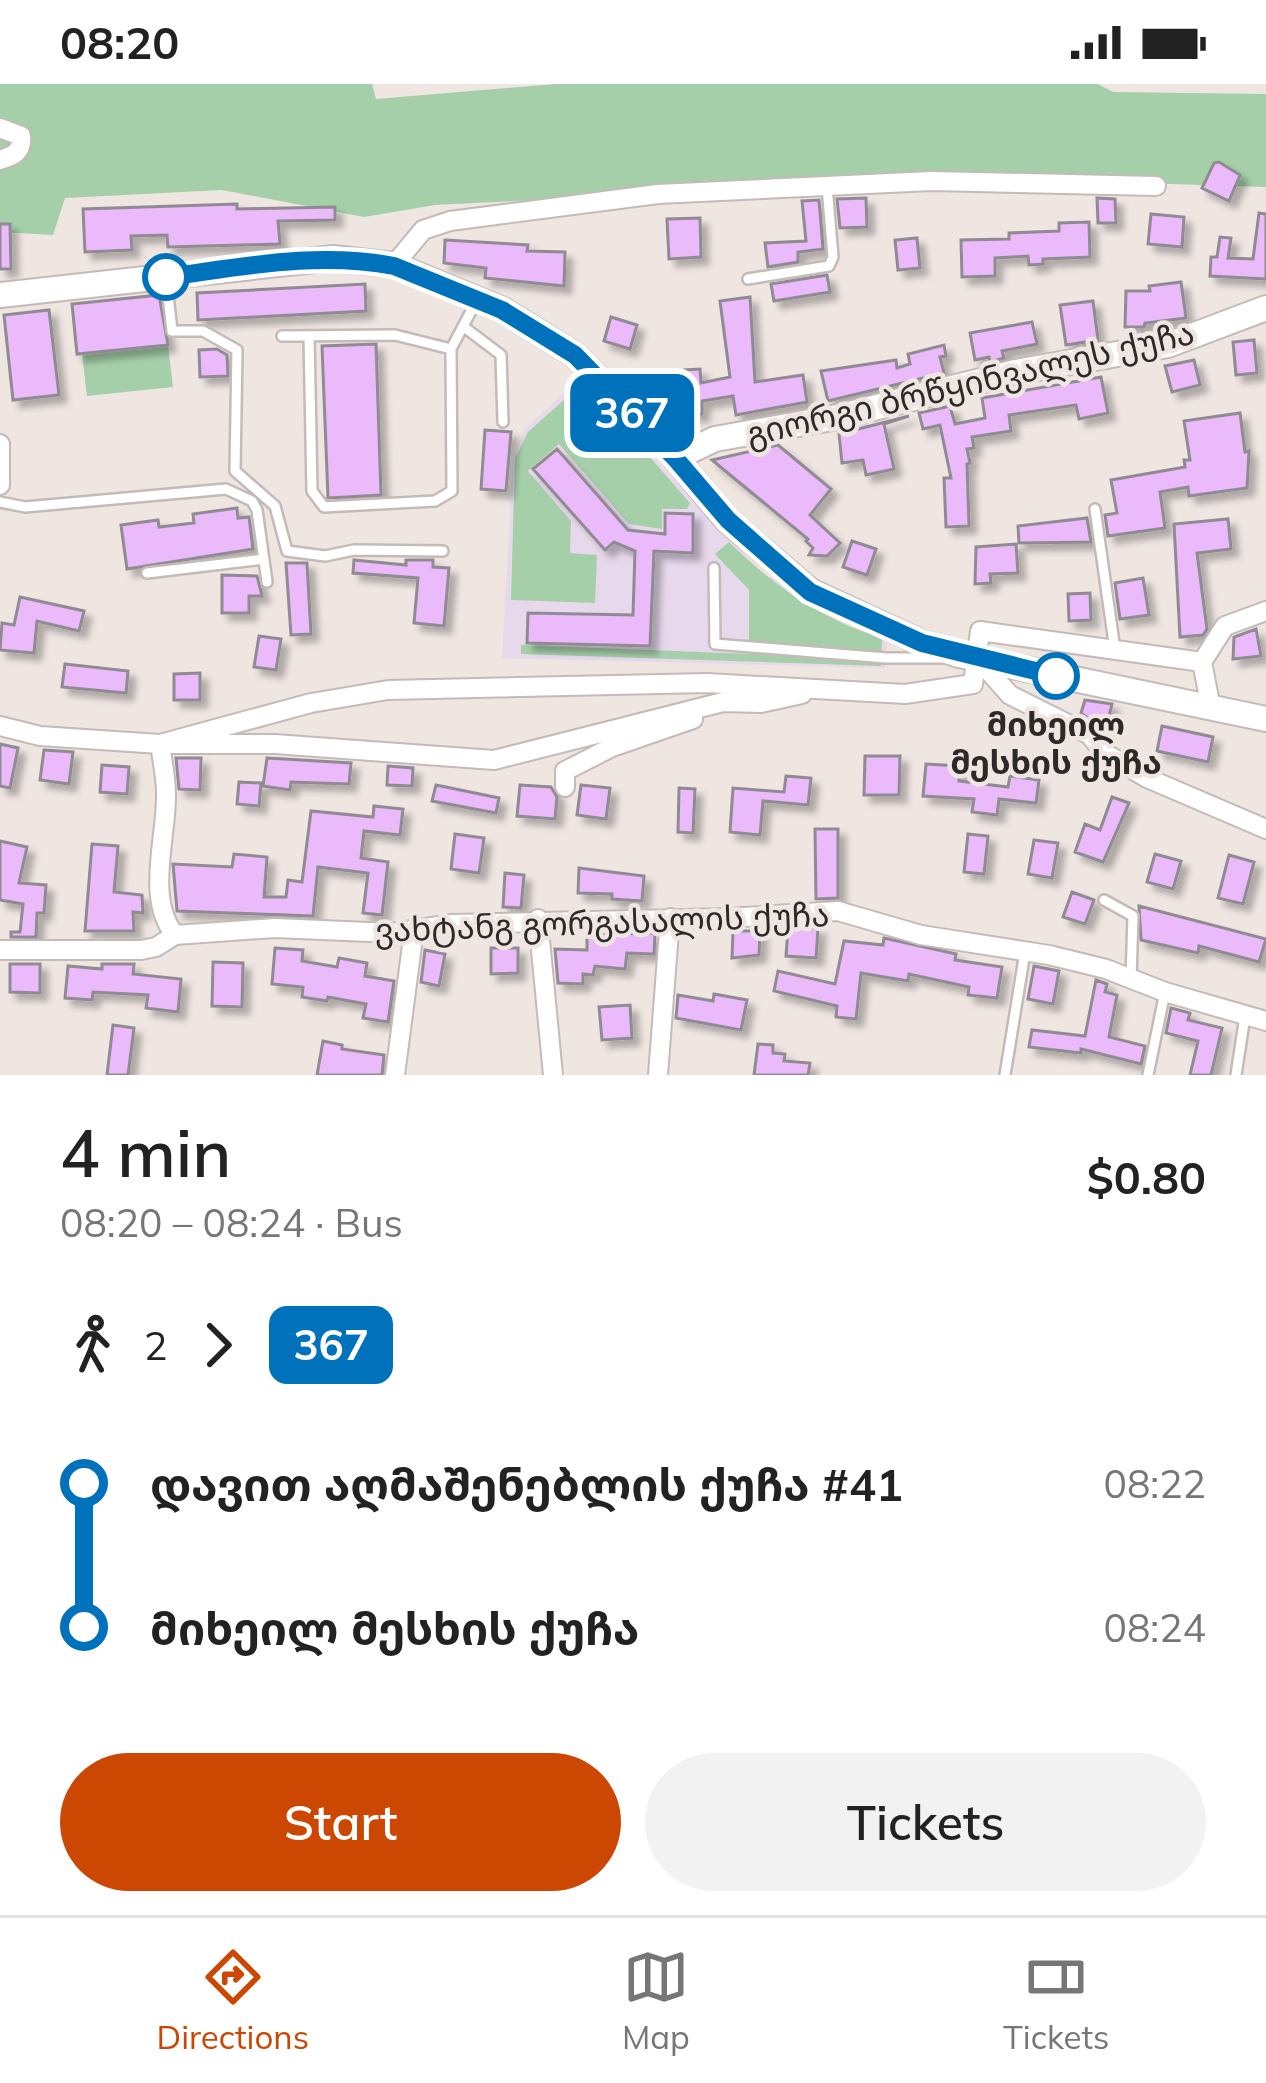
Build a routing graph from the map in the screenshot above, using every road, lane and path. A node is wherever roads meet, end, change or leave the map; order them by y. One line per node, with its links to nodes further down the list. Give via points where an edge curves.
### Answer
1 (0, 128): 2 (street, via 21,136 22,145)
2 (0, 160)
3 (827, 186): 4 (street); 5 (street, via 658,194 450,221 423,230); 7 (lane, via 832,262)
4 (1156, 186)
5 (394, 266): 6 (street, via 333,258); 9 (street)
6 (166, 277): 8 (street); 21 (lane, via 172,331 203,331 237,350 235,471 275,506 287,551)
7 (748, 279)
8 (0, 295)
9 (477, 300): 11 (lane); 17 (street, via 575,355)
10 (1266, 308): 17 (street, გიორგი ბრწყინვალეს ქუჩა, via 1168,345 716,440)
11 (464, 327): 14 (lane); 15 (lane, via 501,355)
12 (282, 336): 13 (lane)
13 (309, 336): 14 (lane, via 395,335); 14 (lane, via 312,491 324,506 435,501 452,491)
14 (452, 350)
15 (503, 422)
16 (0, 444): 18 (street)
17 (675, 458): 28 (street, via 728,520 810,592)
18 (0, 485)
19 (0, 502): 22 (lane, via 25,508 226,489 257,510)
20 (1095, 509): 27 (lane)
21 (442, 551)
22 (264, 559): 24 (lane); 25 (lane)
23 (714, 568): 28 (lane, via 715,644 928,661)
24 (147, 573)
25 (267, 581)
26 (1266, 611): 29 (street, via 1226,626)
27 (1115, 650): 28 (street, via 980,631); 29 (street)
28 (968, 656): 30 (street, via 973,684 905,694); 32 (street); 37 (street, via 1010,695 1090,735 1147,778)
29 (1202, 662): 32 (street)
30 (826, 688): 31 (street); 35 (street, via 388,690)
31 (761, 703): 35 (street, via 723,702 494,760); 36 (street, via 612,747 566,771)
32 (1211, 708): 33 (street)
33 (1266, 719)
34 (0, 726): 35 (street)
35 (160, 744): 42 (street, via 161,919)
36 (565, 787)
37 (1266, 829)
38 (1104, 900): 45 (lane, via 1133,916)
39 (670, 918): 40 (street, ვახტანგ გორგასალის ქუჩა); 44 (street, ვახტანგ გორგასალის ქუჩა, via 838,910 920,935); 51 (street)
40 (538, 919): 41 (street, ვახტანგ გორგასალის ქუჩა); 50 (street)
41 (415, 929): 42 (street, ვახტანგ გორგასალის ქუჩა); 49 (street)
42 (175, 935): 43 (street, ვახტანგ გორგასალის ქუჩა, via 141,950)
43 (0, 950)
44 (1025, 952): 45 (street, ვახტანგ გორგასალის ქუჩა); 52 (lane)
45 (1131, 978): 46 (street, ვახტანგ გორგასალის ქუჩა)
46 (1166, 992): 47 (street, ვახტანგ გორგასალის ქუჩა); 53 (lane)
47 (1245, 1016): 48 (street, ვახტანგ გორგასალის ქუჩა); 54 (lane)
48 (1266, 1021)
49 (395, 1075)
50 (554, 1075)
51 (658, 1075)
52 (1005, 1075)
53 (1148, 1075)
54 (1236, 1075)

